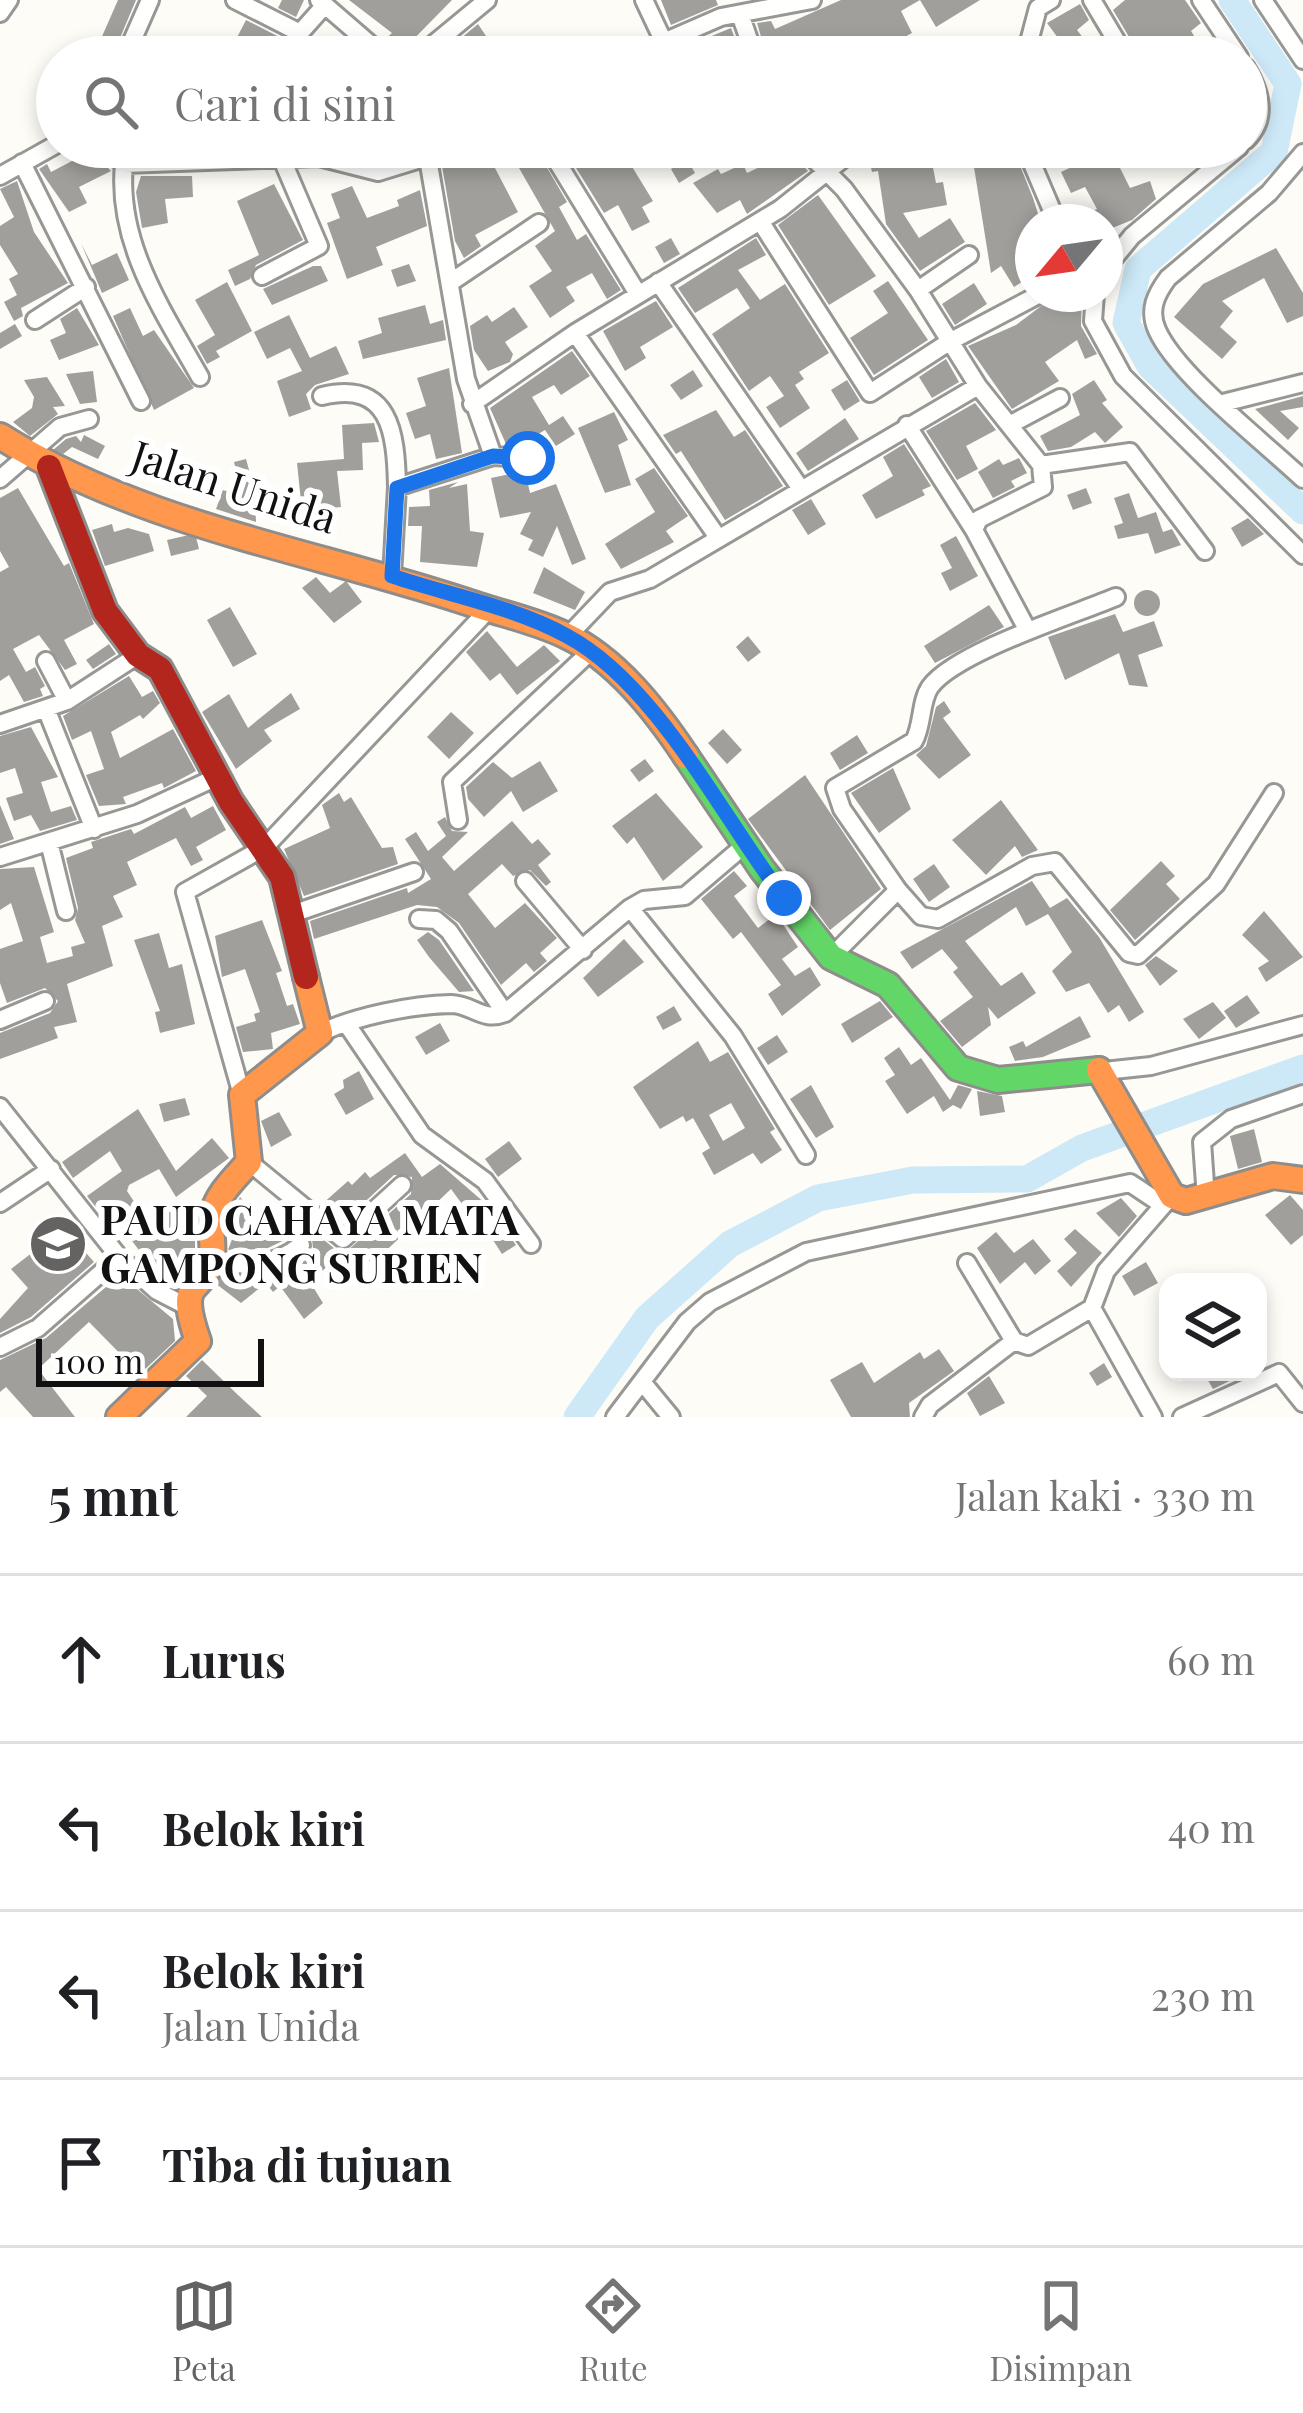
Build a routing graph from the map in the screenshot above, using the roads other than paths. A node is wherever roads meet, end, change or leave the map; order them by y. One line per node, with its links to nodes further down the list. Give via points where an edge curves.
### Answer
1 (10, 0): 12 (street)
2 (150, 0): 14 (street)
3 (235, 0): 10 (street, via 300,33)
4 (487, 0): 16 (street)
5 (644, 0): 17 (street)
6 (812, 0): 13 (street)
7 (1092, 0): 21 (street)
8 (1201, 0): 22 (street)
9 (1263, 0): 23 (street)
10 (322, 3): 15 (street)
11 (1041, 3): 20 (street)
12 (0, 13)
13 (740, 14): 18 (street); 19 (street)
14 (134, 36)
15 (360, 36)
16 (443, 36)
17 (661, 36)
18 (681, 36)
19 (748, 36)
20 (1031, 36)
21 (1113, 36)
22 (1225, 36)
23 (1303, 60)
24 (1303, 154): 59 (street, via 1156,293 1156,329)
25 (36, 155): 26 (street)
26 (22, 163): 35 (street); 45 (street)
27 (124, 168): 53 (street, via 138,259)
28 (286, 168): 42 (street, via 319,246)
29 (429, 168): 43 (street)
30 (561, 168): 47 (street)
31 (820, 168): 36 (street)
32 (836, 168): 36 (street)
33 (1034, 168): 37 (street)
34 (1214, 168): 40 (street)
35 (0, 176)
36 (827, 176): 38 (street); 46 (street)
37 (1050, 204)
38 (760, 221): 44 (street); 52 (street, via 870,393)
39 (539, 223): 43 (street)
40 (1123, 247)
41 (969, 255): 46 (street)
42 (262, 276)
43 (451, 282): 60 (street)
44 (658, 282): 47 (street); 72 (street)
45 (86, 287): 50 (street); 58 (street)
46 (918, 290): 52 (street)
47 (638, 294): 51 (street)
48 (1015, 307): 52 (street)
49 (1094, 312): 76 (street, via 1123,376)
50 (35, 320)
51 (575, 334): 60 (street); 74 (street)
52 (949, 342): 55 (street)
53 (200, 377)
54 (1303, 383): 59 (street)
55 (978, 386): 62 (street); 63 (street)
56 (322, 396): 71 (street, via 350,390 373,400 396,454)
57 (1060, 398): 62 (street)
58 (141, 401)
59 (1223, 403): 70 (street)
60 (472, 404): 65 (street)
61 (89, 419): 67 (street, via 60,427)
62 (1011, 424): 68 (street)
63 (908, 425): 72 (street); 73 (street)
64 (0, 436): 67 (street, Jalan Unida)
65 (493, 456): 66 (street); 71 (street)
66 (528, 458)
67 (40, 459): 69 (street); 77 (street, Jalan Unida, via 239,535); 83 (street, via 105,611)
68 (1042, 465): 73 (street, via 1043,487 979,519); 75 (street, via 1130,452)
69 (0, 479)
70 (1303, 479)
71 (397, 488): 77 (street)
72 (801, 489): 74 (street)
73 (974, 530): 80 (street)
74 (717, 536): 81 (street, via 650,579 610,592)
75 (1205, 551)
76 (1303, 555)
77 (392, 576): 79 (street, Jalan Unida)
78 (1116, 597): 80 (street)
79 (489, 609): 81 (street, Jalan Unida); 94 (street)
80 (1028, 631): 98 (street, via 932,684 914,741 833,792)
81 (568, 636): 82 (street, Jalan Unida)
82 (591, 652): 90 (street, via 452,782); 93 (street, Jalan Unida, via 661,719)
83 (138, 655): 85 (street); 88 (street, via 160,669)
84 (46, 661): 85 (street)
85 (67, 701): 86 (street)
86 (46, 711): 87 (street); 91 (street)
87 (0, 724)
88 (218, 776): 91 (street); 94 (street)
89 (1274, 793): 98 (street, via 1216,884 1138,955 1054,862 1032,866 938,919 921,916)
90 (458, 820)
91 (94, 829): 92 (street)
92 (49, 842): 95 (street); 100 (street)
93 (746, 844): 99 (street, via 685,896); 104 (street, Jalan Unida)
94 (265, 847): 101 (street); 112 (street, via 185,892)
95 (0, 857)
96 (414, 872): 101 (street)
97 (524, 881): 103 (street)
98 (898, 890): 104 (street)
99 (630, 908): 103 (street); 115 (street, via 733,1036)
100 (66, 911)
101 (292, 914): 110 (street)
102 (419, 919): 106 (street, via 449,931)
103 (584, 950): 106 (street)
104 (831, 957): 111 (street, Jalan Unida, via 887,985 958,1068 974,1075)
105 (45, 1001): 107 (street)
106 (505, 1013): 108 (street, via 481,1016 459,1004)
107 (0, 1020)
108 (346, 1023): 110 (street); 123 (street, via 422,1135 485,1181)
109 (1303, 1025): 111 (street)
110 (320, 1033): 112 (street)
111 (1104, 1071): 121 (street)
112 (242, 1094): 116 (street)
113 (1303, 1094): 120 (street, via 1214,1128 1202,1142)
114 (0, 1107): 117 (street)
115 (806, 1155)
116 (249, 1162): 119 (street, via 343,1238); 126 (street, via 214,1210)
117 (51, 1169): 122 (street); 125 (street)
118 (1303, 1180): 120 (street, via 1273,1176)
119 (402, 1185)
120 (1206, 1198): 121 (street)
121 (1167, 1201): 129 (street, via 1106,1271); 132 (street, via 1130,1183 837,1241 710,1302)
122 (0, 1203)
123 (531, 1244)
124 (301, 1246): 126 (street, via 274,1263)
125 (119, 1257): 128 (street); 131 (street, via 38,1328)
126 (212, 1259): 128 (street)
127 (967, 1263): 130 (street)
128 (186, 1306): 134 (street, via 198,1341)
129 (1092, 1308): 130 (street, via 1028,1346); 138 (street)
130 (1014, 1341): 137 (street)
131 (0, 1347)
132 (643, 1383): 135 (street); 136 (street)
133 (1303, 1403): 139 (street, via 1279,1373)
134 (124, 1415)
135 (615, 1417)
136 (670, 1417)
137 (923, 1417)
138 (1153, 1417)
139 (1182, 1417)

